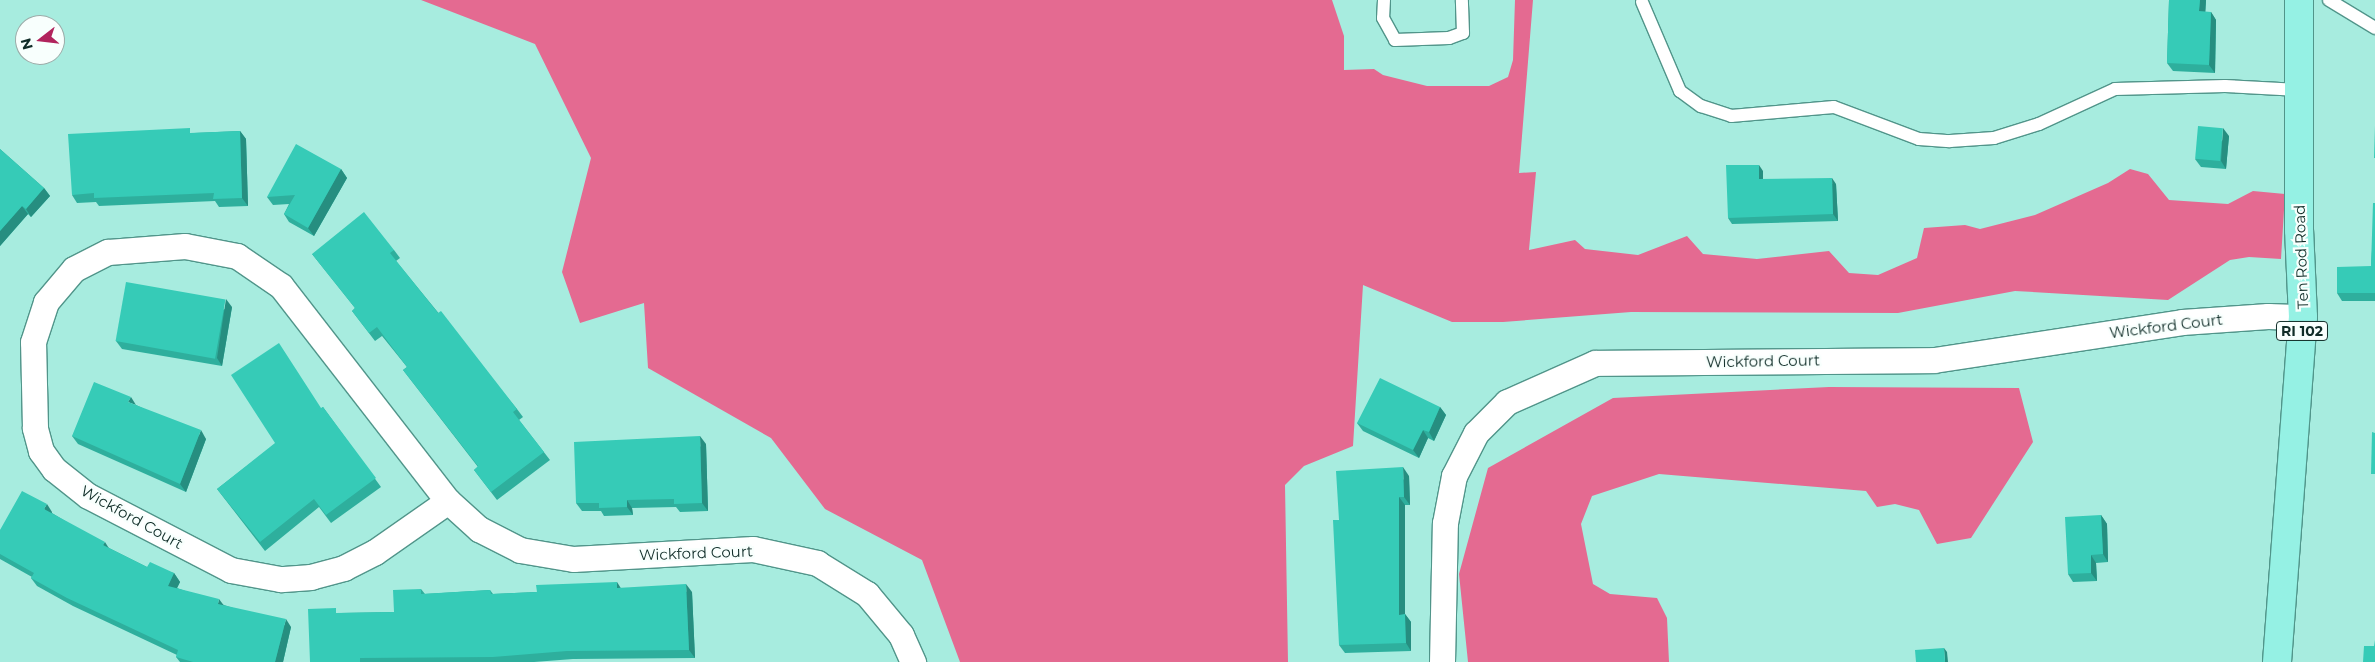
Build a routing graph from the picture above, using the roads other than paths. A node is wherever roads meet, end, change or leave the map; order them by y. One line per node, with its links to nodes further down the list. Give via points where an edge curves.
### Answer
1 (1384, 0): 2 (lane, via 1384,18 1395,40 1449,38 1463,33)
2 (1462, 0)
3 (2300, 0): 7 (main road, Ten Rod Road / RI 102)
4 (2329, 0): 6 (lane)
5 (1642, 2): 7 (lane, via 1680,91 1701,106 1731,116 1834,107 1919,139 1950,141 1994,138 2039,124 2115,89 2225,86)
6 (2375, 28)
7 (2299, 90): 8 (main road, Ten Rod Road / RI 102, via 2298,230)
8 (2304, 317): 11 (street, Wickford Court, via 2182,322 1934,360 1595,363 1507,402 1476,433 1454,476 1445,523); 12 (main road, Ten Rod Road / RI 102)
9 (448, 500): 9 (street, Wickford Court, via 281,286 237,256 184,246 108,252 74,269 46,302 33,342 35,428 42,452 54,469 88,496 231,570 280,579 311,577 344,568 375,552); 10 (street, Wickford Court, via 479,529 520,550 573,559 753,549 817,563 867,594 901,635)
10 (913, 662)
11 (1442, 662)
12 (2277, 662)

